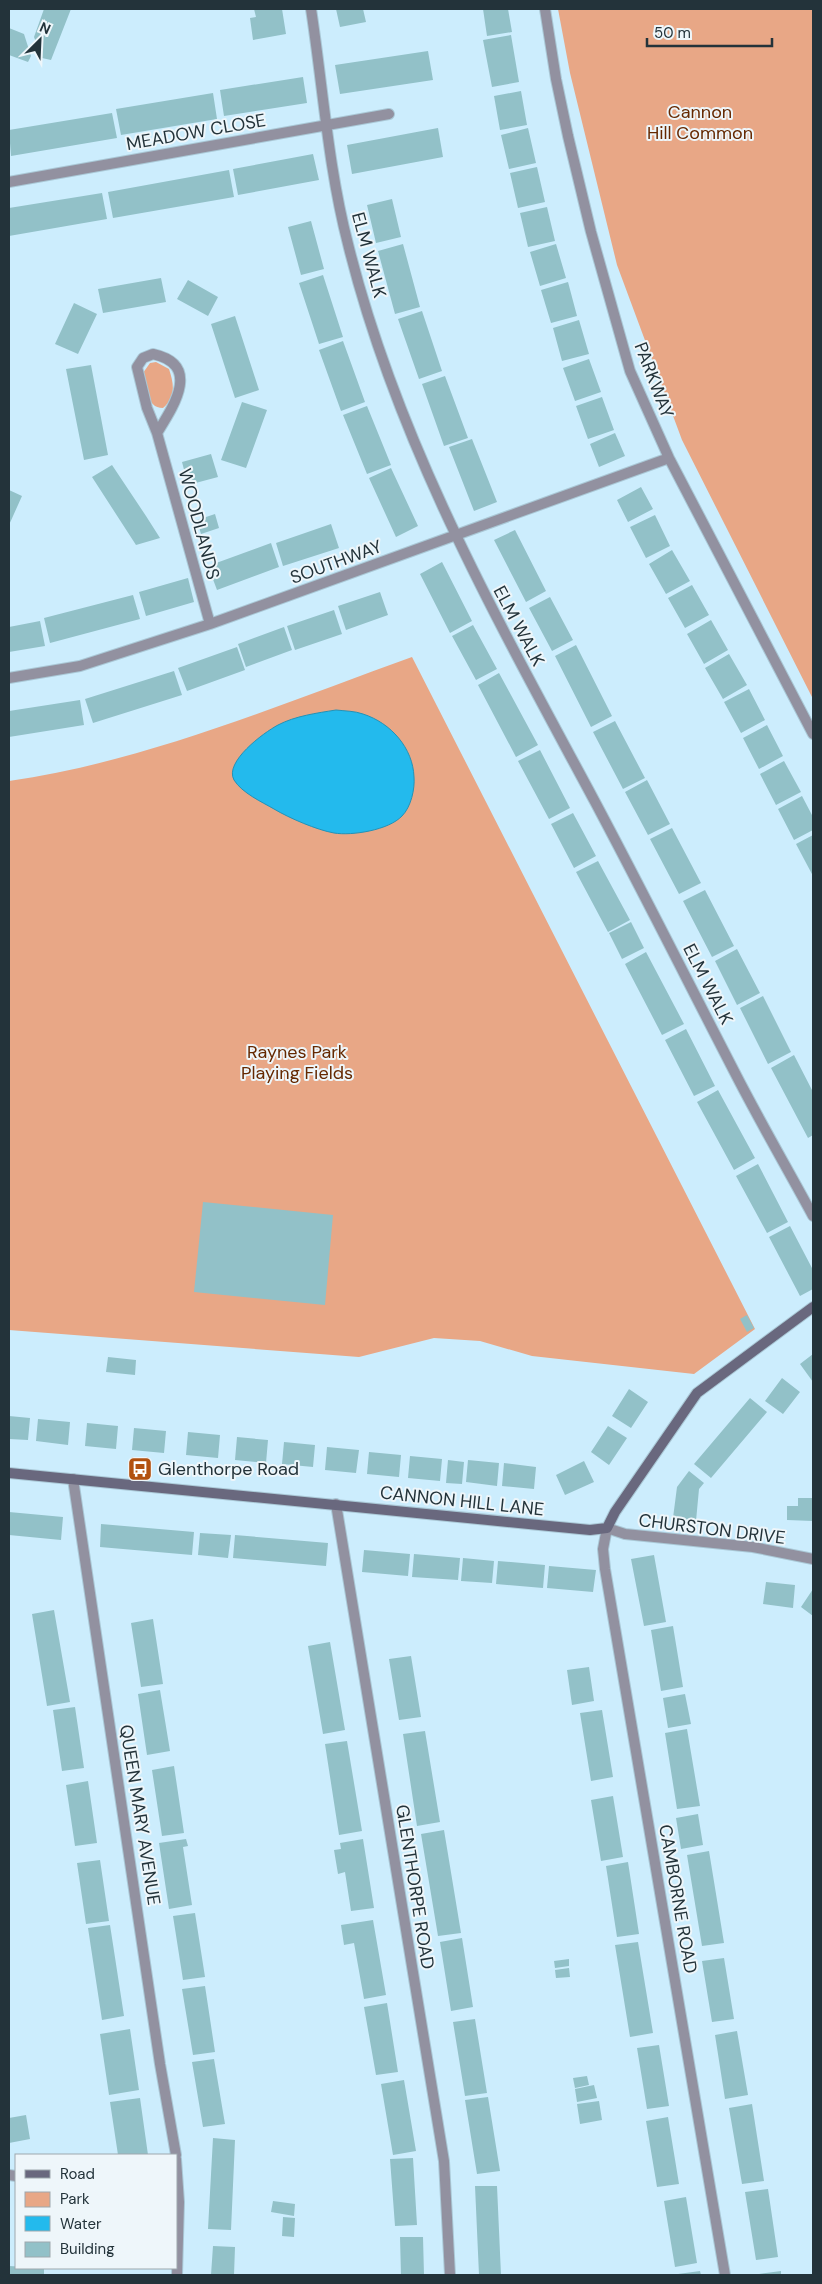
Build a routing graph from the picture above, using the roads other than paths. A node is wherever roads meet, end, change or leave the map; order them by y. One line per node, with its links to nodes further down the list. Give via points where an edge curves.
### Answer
1 (311, 9): 4 (street, ELM WALK)
2 (545, 9): 7 (street, PARKWAY, via 568,136 615,319 630,371)
3 (388, 114): 4 (street, MEADOW CLOSE)
4 (327, 125): 5 (street, MEADOW CLOSE); 8 (street, ELM WALK, via 337,195 364,298 403,412)
5 (9, 182)
6 (157, 433): 6 (street, WOODLANDS, via 137,367 143,358 153,354 174,364 181,390); 9 (street, WOODLANDS)
7 (669, 458): 8 (street, SOUTHWAY); 11 (street, PARKWAY)
8 (455, 536): 9 (street, SOUTHWAY); 12 (street, ELM WALK, via 735,1074)
9 (210, 624): 10 (street, SOUTHWAY, via 80,666)
10 (9, 678)
11 (813, 734)
12 (813, 1216)
13 (813, 1307): 17 (street, via 697,1393)
14 (9, 1473): 15 (street, CANNON HILL LANE)
15 (73, 1479): 16 (street, CANNON HILL LANE); 19 (street, QUEEN MARY AVENUE)
16 (336, 1504): 17 (street, CANNON HILL LANE, via 590,1530); 20 (street, GLENTHORPE ROAD, via 444,2161)
17 (607, 1528): 18 (street, CHURSTON DRIVE, via 625,1534 753,1547); 21 (street, CAMBORNE ROAD, via 603,1549 605,1569)
18 (813, 1559)
19 (175, 2154)
20 (450, 2275)
21 (725, 2275)

